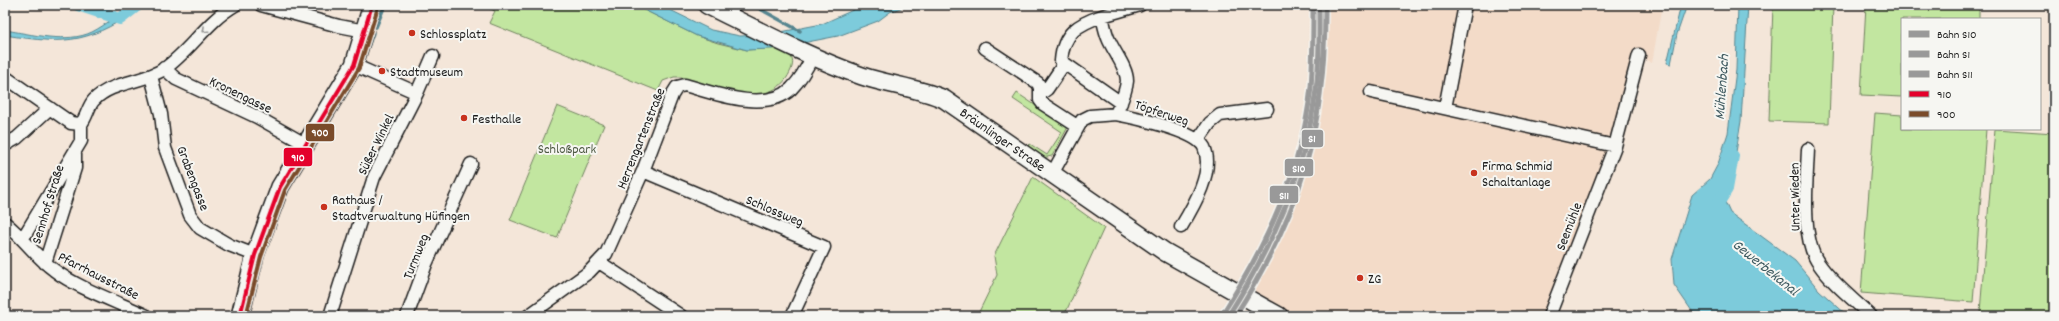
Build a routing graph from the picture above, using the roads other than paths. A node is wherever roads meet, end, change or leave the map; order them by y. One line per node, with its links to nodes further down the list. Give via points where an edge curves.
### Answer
1 (235, 5): 16 (street, one-way to 16)
2 (261, 5): 9 (street)
3 (361, 5): 9 (main road)
4 (372, 5): 9 (main road)
5 (706, 5): 11 (main road, Bräunlinger Straße)
6 (1140, 5): 8 (street)
7 (1465, 5): 24 (street)
8 (1102, 16): 14 (street, via 1082,23 1071,33 1061,55 1060,61); 22 (street, via 1108,38 1127,79)
9 (365, 31): 15 (main road)
10 (985, 48): 21 (street, via 1038,83)
11 (813, 55): 36 (street, Herrengartenstraße, via 791,89 778,97 757,100 735,99 685,85 677,86); 37 (main road, Bräunlinger Straße, via 862,76 944,99)
12 (1639, 55): 32 (street, Seemühle)
13 (433, 56): 20 (street, Süßer Winkel)
14 (1064, 64): 21 (street, via 1047,89); 22 (street)
15 (354, 65): 20 (street); 30 (main road)
16 (164, 68): 17 (street); 30 (street, Kronengasse, via 176,79 257,117)
17 (150, 76): 27 (street, via 126,82 95,99); 41 (street, Grabengasse, via 161,114 165,148 190,215 200,228 229,245)
18 (5, 77): 23 (street)
19 (1371, 92): 24 (street)
20 (417, 93): 46 (street, Süßer Winkel, via 374,177)
21 (1040, 94): 28 (street, via 1042,104)
22 (1121, 102): 26 (street)
23 (50, 108): 27 (street, via 71,123); 31 (street)
24 (1445, 108): 32 (street)
25 (1267, 109): 29 (street, Töpferweg, via 1220,115 1210,123)
26 (1116, 114): 28 (street, Töpferweg, via 1090,116); 29 (street, Töpferweg, via 1147,120)
27 (81, 124): 34 (street, Sennhof Straße, via 81,141)
28 (1077, 126): 37 (street)
29 (1198, 140): 39 (street, Töpferweg, via 1206,154 1204,179 1198,197)
30 (305, 144): 41 (main road, via 280,187)
31 (5, 145)
32 (1615, 146): 52 (street, Seemühle)
33 (1808, 149): 53 (street, Unter Wieden, via 1806,219 1813,252 1818,263)
34 (75, 154): 40 (street, Sennhof Straße, via 66,163); 43 (street, Sennhof Straße, via 75,168)
35 (471, 164): 47 (street, Turmweg, via 426,264)
36 (643, 171): 42 (street, Herrengartenstraße, via 611,244); 50 (street, Schlossweg, via 824,247)
37 (1052, 174): 51 (main road, Bräunlinger Straße, via 1165,252)
38 (5, 223): 40 (street, Pfarrhausstraße)
39 (1181, 227)
40 (23, 238): 43 (street, Pfarrhausstraße)
41 (255, 255): 45 (main road)
42 (599, 262): 48 (street, Herrengartenstraße); 49 (street)
43 (45, 263): 44 (street, Pfarrhausstraße, via 64,277)
44 (147, 316)
45 (240, 316)
46 (330, 316)
47 (407, 316)
48 (528, 316)
49 (681, 316)
50 (792, 316)
51 (1279, 316)
52 (1549, 316)
53 (1871, 316)

